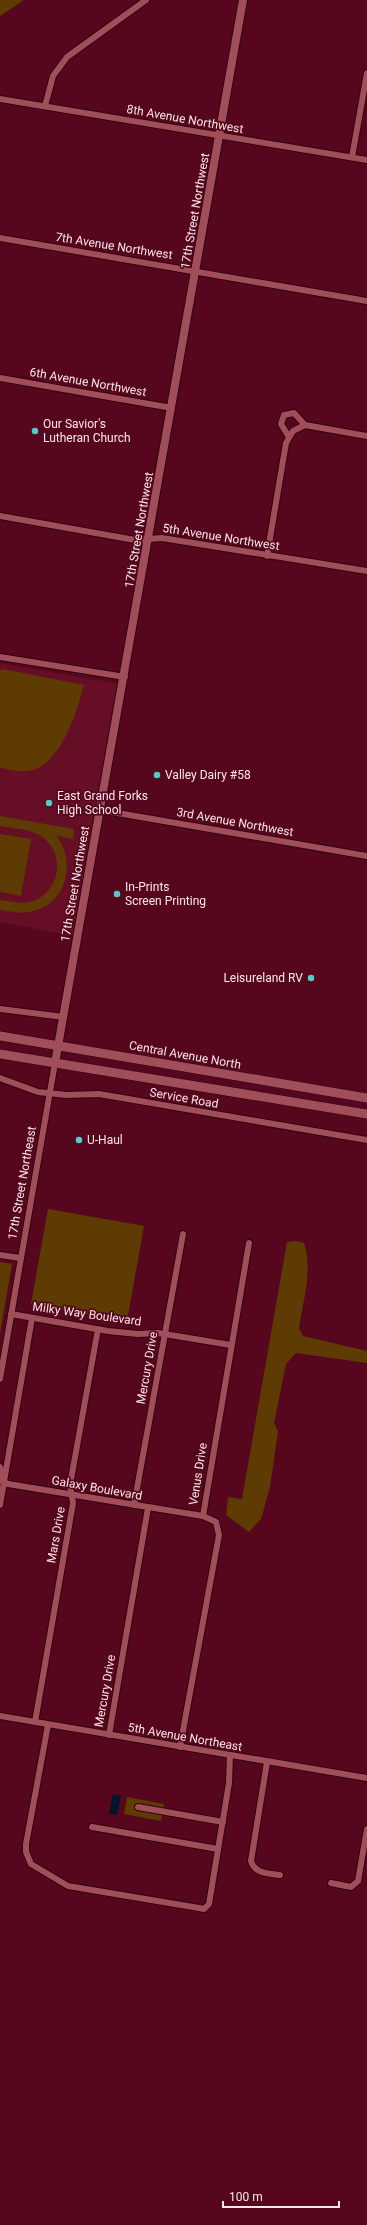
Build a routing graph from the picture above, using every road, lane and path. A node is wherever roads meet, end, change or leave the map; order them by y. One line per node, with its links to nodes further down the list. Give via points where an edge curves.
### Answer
1 (146, 0): 5 (street, via 67,57 53,76)
2 (243, 0): 6 (street, 17th Street Northwest)
3 (367, 73): 7 (street)
4 (0, 99): 5 (street, 8th Avenue Northwest)
5 (45, 106): 6 (street, 8th Avenue Northwest)
6 (220, 136): 7 (street, 8th Avenue Northwest); 10 (street, 17th Street Northwest)
7 (352, 157): 8 (street, 8th Avenue Northwest)
8 (367, 160)
9 (0, 238): 10 (street, 7th Avenue Northwest)
10 (197, 271): 11 (street, 7th Avenue Northwest); 13 (street, 17th Street Northwest)
11 (367, 301)
12 (0, 378): 13 (street, 6th Avenue Northwest)
13 (172, 408): 18 (street, 17th Street Northwest)
14 (305, 425): 15 (street); 16 (street, via 297,428); 16 (street, via 294,413 284,414 281,424)
15 (367, 436)
16 (289, 437): 19 (street)
17 (0, 516): 18 (street, 5th Avenue Northwest, via 135,540)
18 (149, 539): 19 (street, 5th Avenue Northwest, via 162,538); 22 (street, 17th Street Northwest)
19 (266, 556): 20 (street, 5th Avenue Northwest)
20 (367, 571)
21 (0, 657): 22 (street)
22 (125, 677): 23 (street, 17th Street Northwest)
23 (100, 810): 24 (street, 3rd Avenue Northwest); 26 (street, 17th Street Northwest)
24 (367, 856)
25 (0, 1009): 26 (street)
26 (64, 1017): 28 (street, 17th Street Northwest)
27 (0, 1036): 28 (main road, Central Avenue North)
28 (58, 1046): 30 (street, 17th Street Northwest); 33 (main road, Central Avenue North)
29 (0, 1054): 30 (main road)
30 (55, 1063): 32 (street, 17th Street Northeast); 34 (main road)
31 (0, 1078): 32 (street, Service Road, via 17,1082 33,1091)
32 (50, 1093): 35 (street, Service Road, via 99,1094); 39 (street, 17th Street Northeast)
33 (367, 1098)
34 (367, 1114)
35 (367, 1140)
36 (183, 1234): 43 (street, Mercury Drive)
37 (249, 1243): 44 (street, Venus Drive)
38 (0, 1255): 39 (street)
39 (20, 1258): 40 (street, 17th Street Northeast)
40 (11, 1314): 41 (street, Milky Way Boulevard); 45 (street, 17th Street Northeast)
41 (32, 1318): 42 (street, Milky Way Boulevard); 47 (street)
42 (98, 1329): 43 (street, Milky Way Boulevard); 48 (street, Mars Drive, via 70,1485)
43 (164, 1334): 44 (street, Milky Way Boulevard); 50 (street, Mercury Drive)
44 (231, 1345): 52 (street, Venus Drive)
45 (0, 1379)
46 (0, 1467): 47 (street)
47 (4, 1483): 48 (street, Galaxy Boulevard); 49 (street)
48 (72, 1494): 50 (street, Galaxy Boulevard); 54 (street, Mars Drive, via 73,1503)
49 (0, 1505)
50 (134, 1505): 51 (street, Galaxy Boulevard)
51 (148, 1508): 52 (street, Galaxy Boulevard); 56 (street, Mercury Drive)
52 (203, 1516): 57 (street, Venus Drive, via 216,1522 219,1535)
53 (0, 1716): 54 (street, 5th Avenue Northeast)
54 (35, 1722): 55 (street, 5th Avenue Northeast)
55 (48, 1724): 56 (street, 5th Avenue Northeast); 65 (street, via 26,1844 31,1864 68,1886 204,1909 209,1904)
56 (108, 1735): 57 (street, 5th Avenue Northeast)
57 (180, 1747): 58 (street, 5th Avenue Northeast)
58 (230, 1756): 59 (street, 5th Avenue Northeast); 62 (street)
59 (267, 1762): 60 (street, 5th Avenue Northeast); 66 (street, via 251,1861 258,1871)
60 (367, 1778)
61 (138, 1807): 62 (street)
62 (223, 1822): 65 (street)
63 (92, 1827): 65 (street)
64 (367, 1829): 67 (street, via 358,1882 351,1886)
65 (218, 1849)
66 (280, 1875)
67 (331, 1883)

